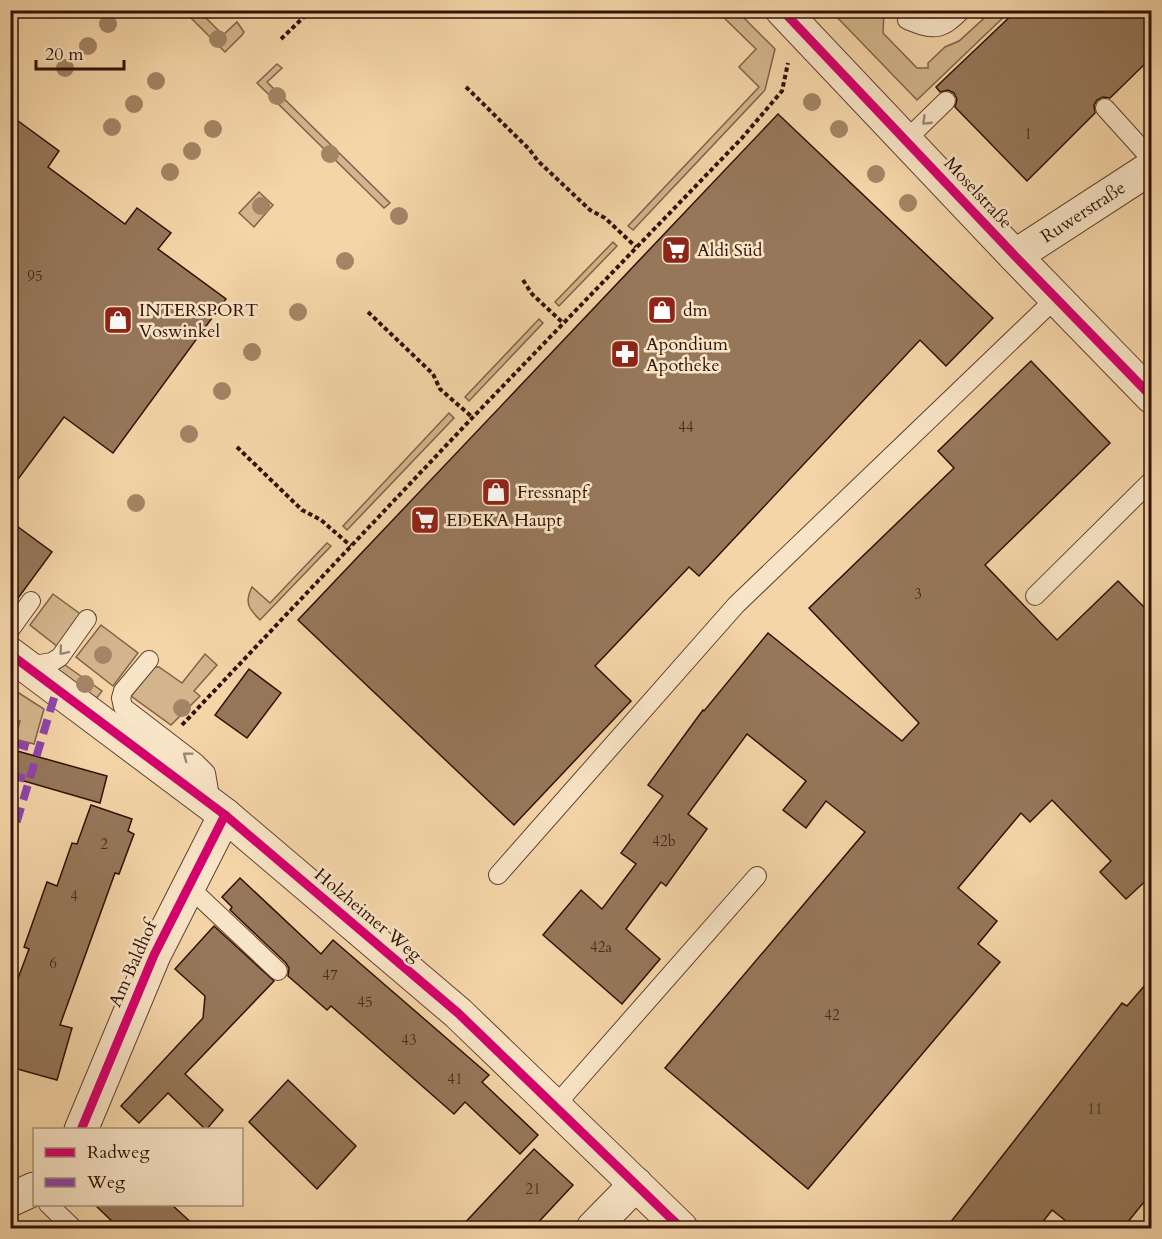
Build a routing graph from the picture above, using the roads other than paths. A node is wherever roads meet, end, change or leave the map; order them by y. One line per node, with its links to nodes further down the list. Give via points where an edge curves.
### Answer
1 (782, 10): 6 (street, Moselstraße)
2 (962, 10): 3 (lane, via 950,22 935,28)
3 (907, 20)
4 (946, 101): 6 (lane, one-way to 6)
5 (1105, 108): 7 (lane)
6 (905, 141): 9 (street, Moselstraße)
7 (1152, 159)
8 (1152, 167): 9 (street, Ruwerstraße)
9 (1015, 256): 10 (street, Moselstraße)
10 (1056, 298): 11 (street, Moselstraße); 20 (lane, via 736,605)
11 (1152, 397)
12 (1152, 480): 13 (lane)
13 (1035, 596)
14 (31, 601): 16 (lane)
15 (87, 619): 17 (lane, one-way to 17, via 60,657 52,662)
16 (10, 630)
17 (19, 660): 19 (street, Holzheimer Weg)
18 (149, 660): 19 (lane, one-way to 18, via 206,773 123,707 123,691)
19 (218, 810): 22 (street, Am Baldhof); 24 (street, Holzheimer Weg, via 458,1013)
20 (498, 875)
21 (757, 876): 24 (lane)
22 (188, 886): 23 (lane); 25 (street, Am Baldhof, via 154,955)
23 (278, 971)
24 (555, 1106): 26 (street, Holzheimer Weg)
25 (82, 1128)
26 (636, 1184): 29 (street); 30 (street, Holzheimer Weg)
27 (46, 1206): 28 (lane)
28 (73, 1228)
29 (593, 1228)
30 (681, 1228)

